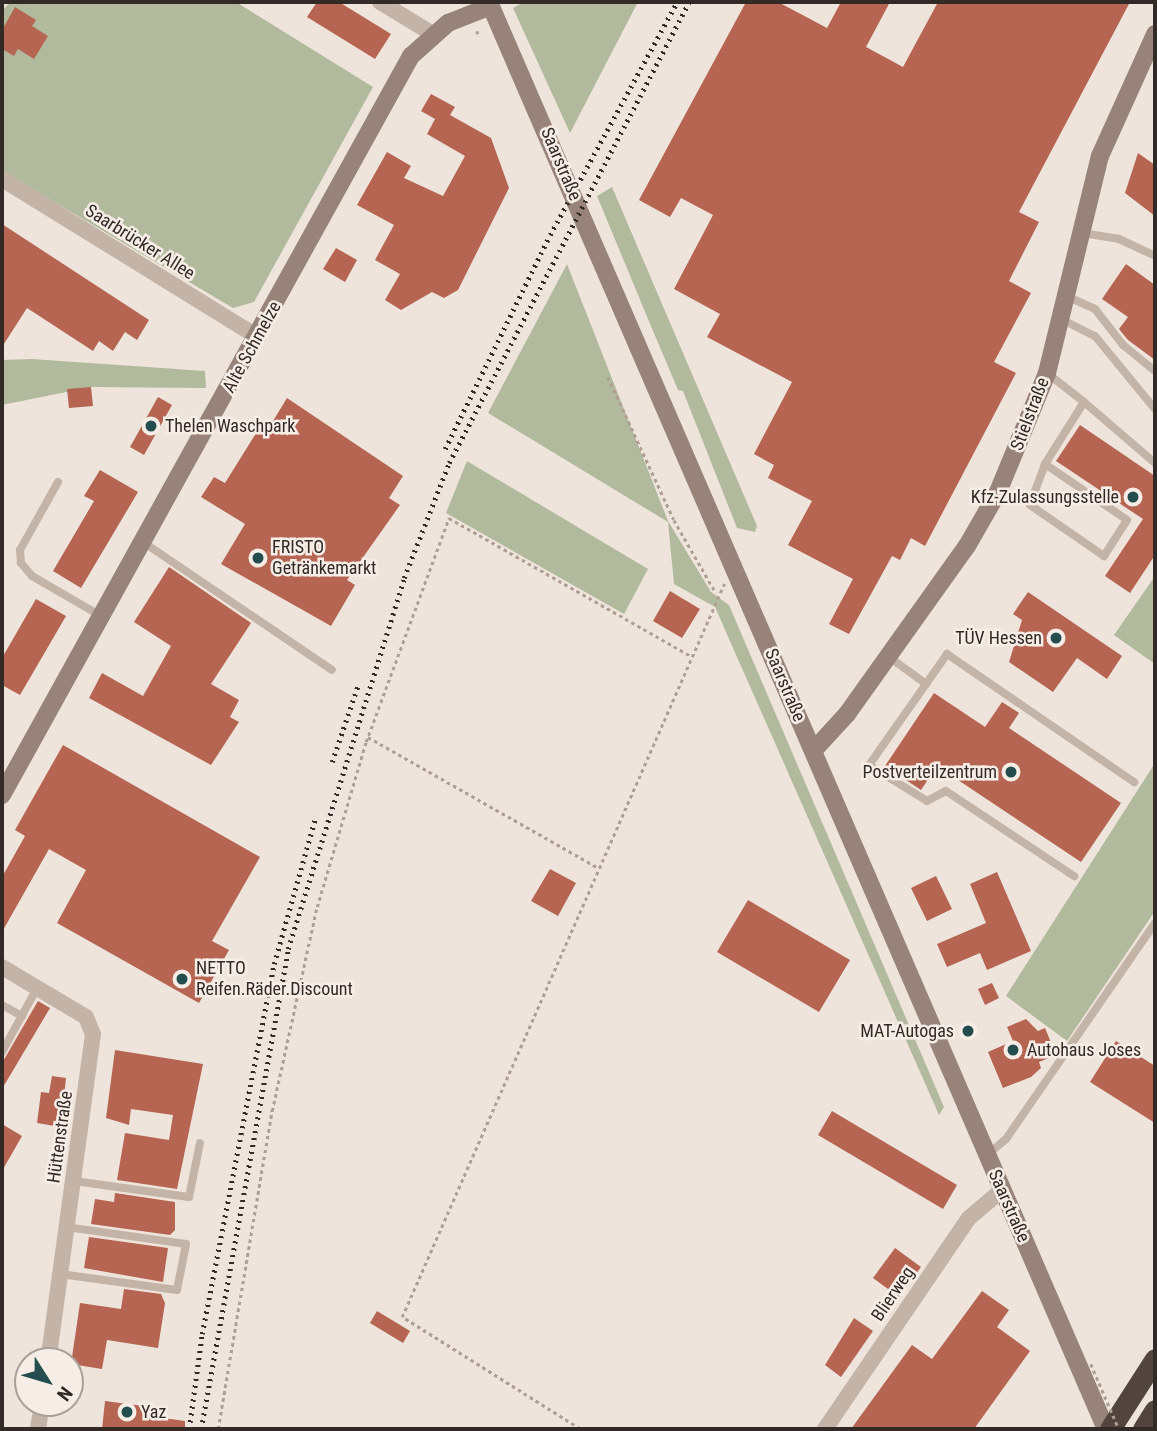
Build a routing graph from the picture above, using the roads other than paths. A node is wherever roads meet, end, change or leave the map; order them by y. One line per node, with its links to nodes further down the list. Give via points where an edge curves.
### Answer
1 (380, 2): 3 (street)
2 (490, 4): 3 (street, Alte Schmelze); 23 (street, Saarstraße)
3 (433, 34): 10 (street, Alte Schmelze, via 396,81)
4 (1153, 45): 6 (street, Stielstraße, via 1100,156)
5 (2, 179): 10 (street, Saarbrücker Allee)
6 (1079, 232): 7 (lane, via 1119,239); 8 (street, Stielstraße)
7 (1155, 256)
8 (1064, 295): 9 (street, Stielstraße); 11 (lane, via 1090,304 1123,345)
9 (1059, 318): 12 (street, Stielstraße); 14 (lane, via 1094,336)
10 (258, 337): 18 (street, Alte Schmelze)
11 (1155, 371)
12 (1047, 373): 13 (lane); 20 (street, Stielstraße, via 984,519)
13 (1084, 402): 15 (lane); 16 (lane)
14 (1155, 409)
15 (1155, 463)
16 (1045, 464): 16 (lane, via 1030,505 1104,556 1127,520)
17 (58, 482): 19 (lane, via 20,550 21,563 32,576)
18 (143, 542): 19 (street, Alte Schmelze); 21 (lane)
19 (101, 615): 25 (street, Alte Schmelze)
20 (888, 657): 22 (lane); 23 (street, Stielstraße, via 834,733)
21 (332, 670)
22 (926, 684): 24 (lane, via 947,654); 26 (lane, via 869,765 927,801 946,791)
23 (814, 750): 34 (street, Saarstraße)
24 (1134, 782)
25 (2, 795)
26 (1074, 876)
27 (1155, 923): 34 (lane, via 1006,1139)
28 (2, 967): 29 (street, Hüttenstraße)
29 (37, 988): 31 (lane); 35 (street, Hüttenstraße, via 86,1017 93,1034)
30 (2, 1005): 31 (lane)
31 (22, 1016): 32 (lane)
32 (2, 1052)
33 (201, 1143): 35 (lane, via 188,1197)
34 (987, 1155): 36 (street, Saarstraße)
35 (74, 1181): 37 (street, Hüttenstraße)
36 (1002, 1190): 42 (street, Blierweg, via 969,1217); 43 (street, Saarstraße, via 1085,1367)
37 (67, 1227): 38 (street, Hüttenstraße); 38 (lane, via 186,1244 177,1290)
38 (60, 1274): 39 (street, Hüttenstraße)
39 (50, 1347)
40 (1155, 1359): 43 (highway)
41 (1155, 1410): 44 (highway)
42 (825, 1429)
43 (1108, 1429)
44 (1143, 1429)

